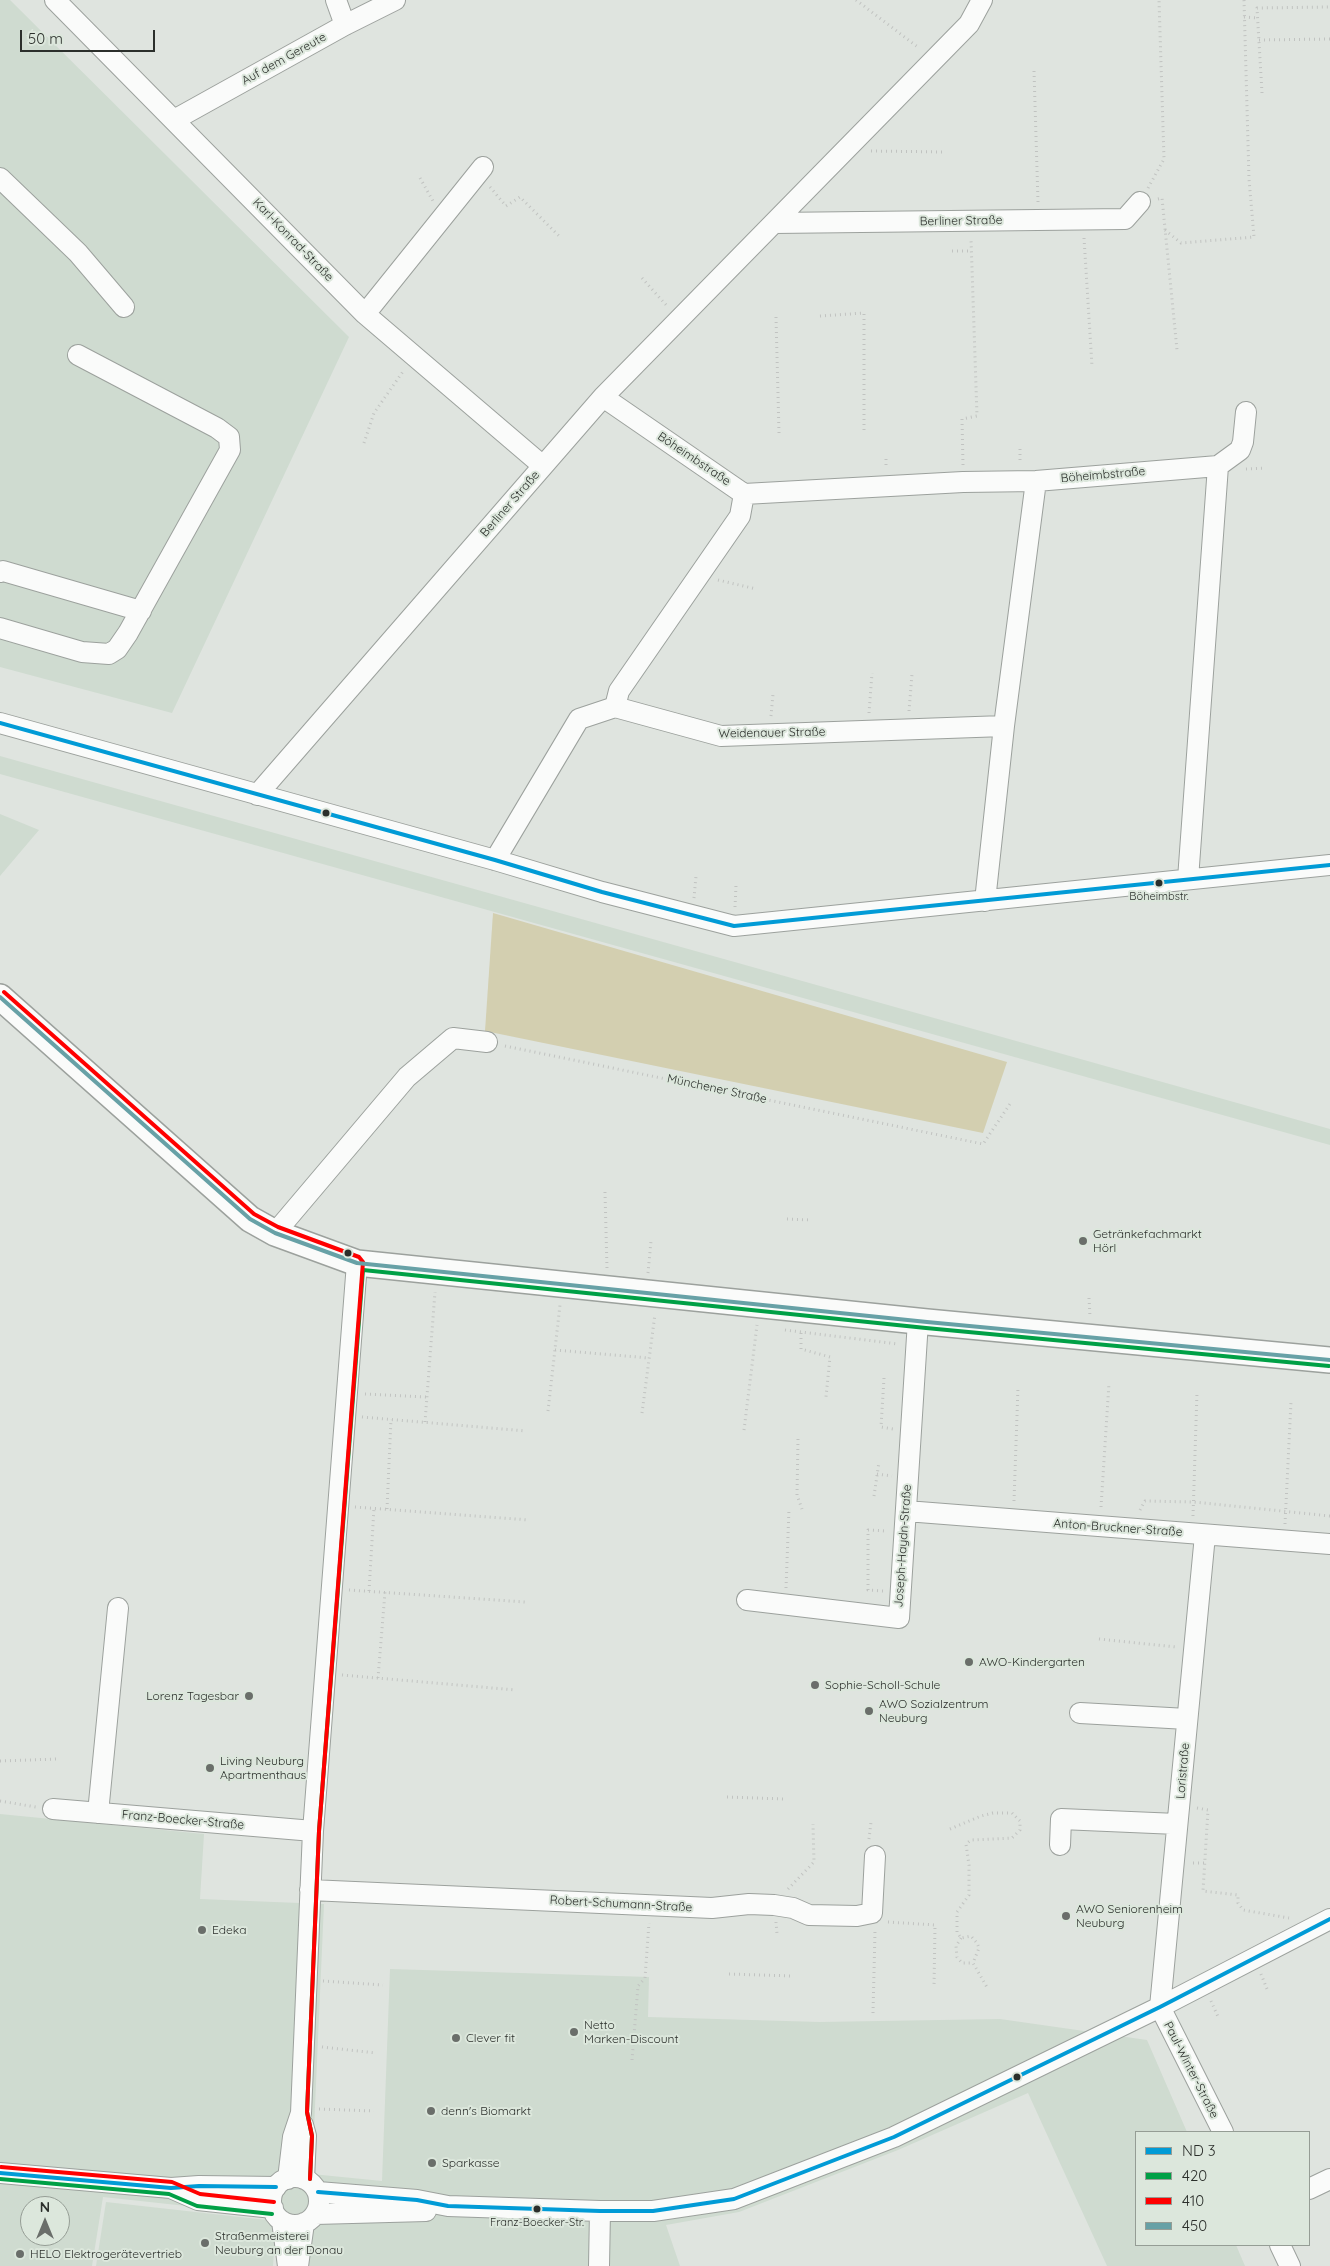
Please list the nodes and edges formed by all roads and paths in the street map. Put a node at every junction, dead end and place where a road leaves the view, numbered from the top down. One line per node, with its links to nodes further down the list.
1 (55, 0): 17 (street, Karl-Konrad-Straße)
2 (336, 0): 11 (street)
3 (395, 0): 11 (street, Auf dem Gereute)
4 (856, 0): 14 (path)
5 (982, 0): 14 (street, Berliner Straße)
6 (1159, 0): 23 (path)
7 (1244, 0): 9 (path)
8 (1330, 7): 10 (path)
9 (1244, 17): 10 (path); 29 (path)
10 (1258, 18): 13 (path)
11 (345, 25): 17 (street, Auf dem Gereute)
12 (1330, 39): 13 (path)
13 (1259, 40): 16 (path)
14 (934, 60): 18 (street, Berliner Straße)
15 (1034, 71): 25 (path)
16 (1262, 93)
17 (174, 120): 35 (street, Karl-Konrad-Straße)
18 (844, 151): 19 (path); 28 (street, Berliner Straße)
19 (945, 152)
20 (480, 170): 24 (street); 30 (path)
21 (0, 178): 34 (street)
22 (420, 178): 24 (path)
23 (1140, 202): 26 (street, Berliner Straße); 29 (path)
24 (442, 218): 35 (street)
25 (1038, 220): 26 (street, Berliner Straße); 27 (street, Berliner Straße)
26 (1083, 220): 42 (path)
27 (970, 221): 28 (street, Berliner Straße); 32 (path)
28 (774, 223): 38 (street, Berliner Straße)
29 (1165, 230): 39 (path)
30 (559, 236)
31 (952, 251): 32 (path)
32 (971, 251): 51 (path)
33 (642, 278): 38 (path)
34 (124, 307)
35 (365, 314): 41 (street, Karl-Konrad-Straße)
36 (820, 316): 45 (path)
37 (776, 318): 46 (path)
38 (680, 320): 43 (street, Berliner Straße)
39 (1177, 350)
40 (78, 355): 56 (street)
41 (414, 355): 47 (path); 48 (street, Karl-Konrad-Straße)
42 (1092, 366)
43 (603, 398): 48 (street, Berliner Straße); 52 (street, Böheimbstraße)
44 (1246, 412): 49 (street)
45 (864, 432)
46 (779, 433)
47 (364, 443)
48 (543, 466): 65 (street, Berliner Straße)
49 (1218, 466): 50 (street, Böheimbstraße); 68 (street)
50 (1036, 481): 51 (street, Böheimbstraße); 62 (street)
51 (963, 482): 52 (street, Böheimbstraße)
52 (744, 494): 54 (street)
53 (0, 572): 56 (street)
54 (699, 576): 55 (path); 60 (street)
55 (756, 589)
56 (141, 611): 57 (street)
57 (0, 628)
58 (872, 673): 64 (path)
59 (912, 674): 63 (path)
60 (615, 707): 64 (street, Weidenauer Straße); 66 (street)
61 (0, 723): 65 (street)
62 (1004, 726): 63 (street, Weidenauer Straße); 69 (street)
63 (907, 729): 64 (street, Weidenauer Straße)
64 (868, 731)
65 (257, 795): 66 (street)
66 (495, 860): 69 (street)
67 (1330, 865): 68 (street)
68 (1188, 879): 69 (street)
69 (985, 900)
70 (0, 997): 76 (main road)
71 (487, 1042): 72 (path, Münchener Straße); 76 (street)
72 (1012, 1101)
73 (606, 1192): 81 (path)
74 (787, 1219): 75 (path)
75 (811, 1220)
76 (275, 1233): 78 (main road)
77 (651, 1242): 82 (path)
78 (357, 1263): 79 (main road); 95 (street)
79 (437, 1272): 80 (main road); 97 (path)
80 (562, 1284): 81 (main road); 89 (path)
81 (608, 1289): 82 (main road)
82 (652, 1294): 83 (main road); 90 (path)
83 (802, 1310): 84 (main road); 87 (path)
84 (918, 1322): 88 (street, Joseph-Haydn-Straße); 91 (main road)
85 (766, 1326): 105 (path)
86 (784, 1330): 87 (path)
87 (801, 1334): 88 (path); 98 (path)
88 (916, 1346): 107 (street, Joseph-Haydn-Straße)
89 (555, 1350): 90 (path); 100 (path)
90 (650, 1358): 101 (path)
91 (1330, 1360)
92 (884, 1378): 107 (path)
93 (1109, 1383): 120 (path)
94 (1018, 1387): 115 (path)
95 (347, 1392): 97 (path); 102 (street)
96 (1197, 1392): 112 (path)
97 (426, 1397): 104 (path)
98 (826, 1397)
99 (1291, 1402): 122 (path)
100 (548, 1412)
101 (642, 1413)
102 (345, 1415): 103 (path); 113 (street)
103 (391, 1419): 104 (path); 116 (path)
104 (424, 1422): 106 (path)
105 (744, 1430)
106 (526, 1431)
107 (911, 1432): 119 (street, Joseph-Haydn-Straße)
108 (798, 1438): 118 (path)
109 (879, 1462): 110 (path)
110 (874, 1496)
111 (1005, 1501): 115 (path)
112 (1194, 1502): 121 (path); 122 (path); 126 (path)
113 (338, 1505): 114 (path); 129 (street)
114 (374, 1508): 116 (path); 130 (path)
115 (1017, 1508): 119 (street, Anton-Bruckner-Straße); 126 (street, Anton-Bruckner-Straße)
116 (387, 1509): 124 (path)
117 (789, 1509): 135 (path)
118 (802, 1509)
119 (906, 1511): 125 (street, Joseph-Haydn-Straße)
120 (1109, 1511)
121 (1132, 1512)
122 (1286, 1512): 123 (path); 127 (path)
123 (1330, 1516)
124 (529, 1520)
125 (904, 1532): 132 (street, Joseph-Haydn-Straße); 132 (path)
126 (1199, 1534): 127 (street, Anton-Bruckner-Straße); 138 (street, Loristraße)
127 (1284, 1541): 128 (street, Anton-Bruckner-Straße)
128 (1330, 1544)
129 (331, 1589): 130 (path); 139 (street)
130 (369, 1591): 131 (path)
131 (386, 1592): 134 (path); 140 (path)
132 (900, 1592): 135 (street, Joseph-Haydn-Straße)
133 (747, 1600): 135 (street, Joseph-Haydn-Straße)
134 (525, 1602)
135 (785, 1605)
136 (118, 1608): 150 (street)
137 (1099, 1639): 138 (path)
138 (1194, 1649): 143 (street, Loristraße)
139 (325, 1673): 140 (path); 154 (street)
140 (378, 1678): 141 (path)
141 (516, 1690)
142 (1080, 1713): 143 (street)
143 (1188, 1719): 151 (street, Loristraße)
144 (58, 1759): 145 (path)
145 (0, 1761)
146 (727, 1797): 147 (path)
147 (785, 1799)
148 (0, 1801): 149 (path)
149 (53, 1809): 150 (street, Franz-Boecker-Straße)
150 (98, 1813): 154 (street, Franz-Boecker-Straße)
151 (1178, 1815): 155 (street); 161 (path); 170 (street, Loristraße)
152 (813, 1824): 159 (path)
153 (950, 1829): 162 (path)
154 (313, 1831): 157 (street)
155 (1060, 1845)
156 (875, 1856): 160 (street)
157 (310, 1890): 158 (street, Robert-Schumann-Straße); 166 (street)
158 (650, 1905): 159 (street, Robert-Schumann-Straße); 174 (path)
159 (774, 1905): 160 (street, Robert-Schumann-Straße)
160 (866, 1919): 168 (path); 171 (path)
161 (1325, 1922): 170 (street)
162 (961, 1938): 163 (path); 163 (path)
163 (972, 1963): 169 (path)
164 (730, 1974): 165 (path)
165 (792, 1976)
166 (306, 1980): 167 (path); 172 (street)
167 (383, 1985)
168 (934, 1987)
169 (988, 1988)
170 (1160, 2007): 177 (street, Paul-Winter-Straße); 184 (street)
171 (873, 2013)
172 (304, 2046): 173 (path); 175 (street)
173 (376, 2053)
174 (632, 2060)
175 (301, 2111): 176 (path); 180 (street)
176 (374, 2111)
177 (1222, 2131)
178 (0, 2173): 181 (street)
179 (1330, 2179): 182 (street)
180 (296, 2184): 181 (street); 183 (street); 185 (street); 186 (street)
181 (171, 2188): 185 (street)
182 (1310, 2189)
183 (448, 2206): 184 (street); 186 (street)
184 (600, 2211): 190 (street)
185 (277, 2214): 186 (street); 188 (street)
186 (310, 2219): 189 (street)
187 (1280, 2246): 191 (street)
188 (288, 2266)
189 (298, 2266)
190 (599, 2266)
191 (1290, 2266)

